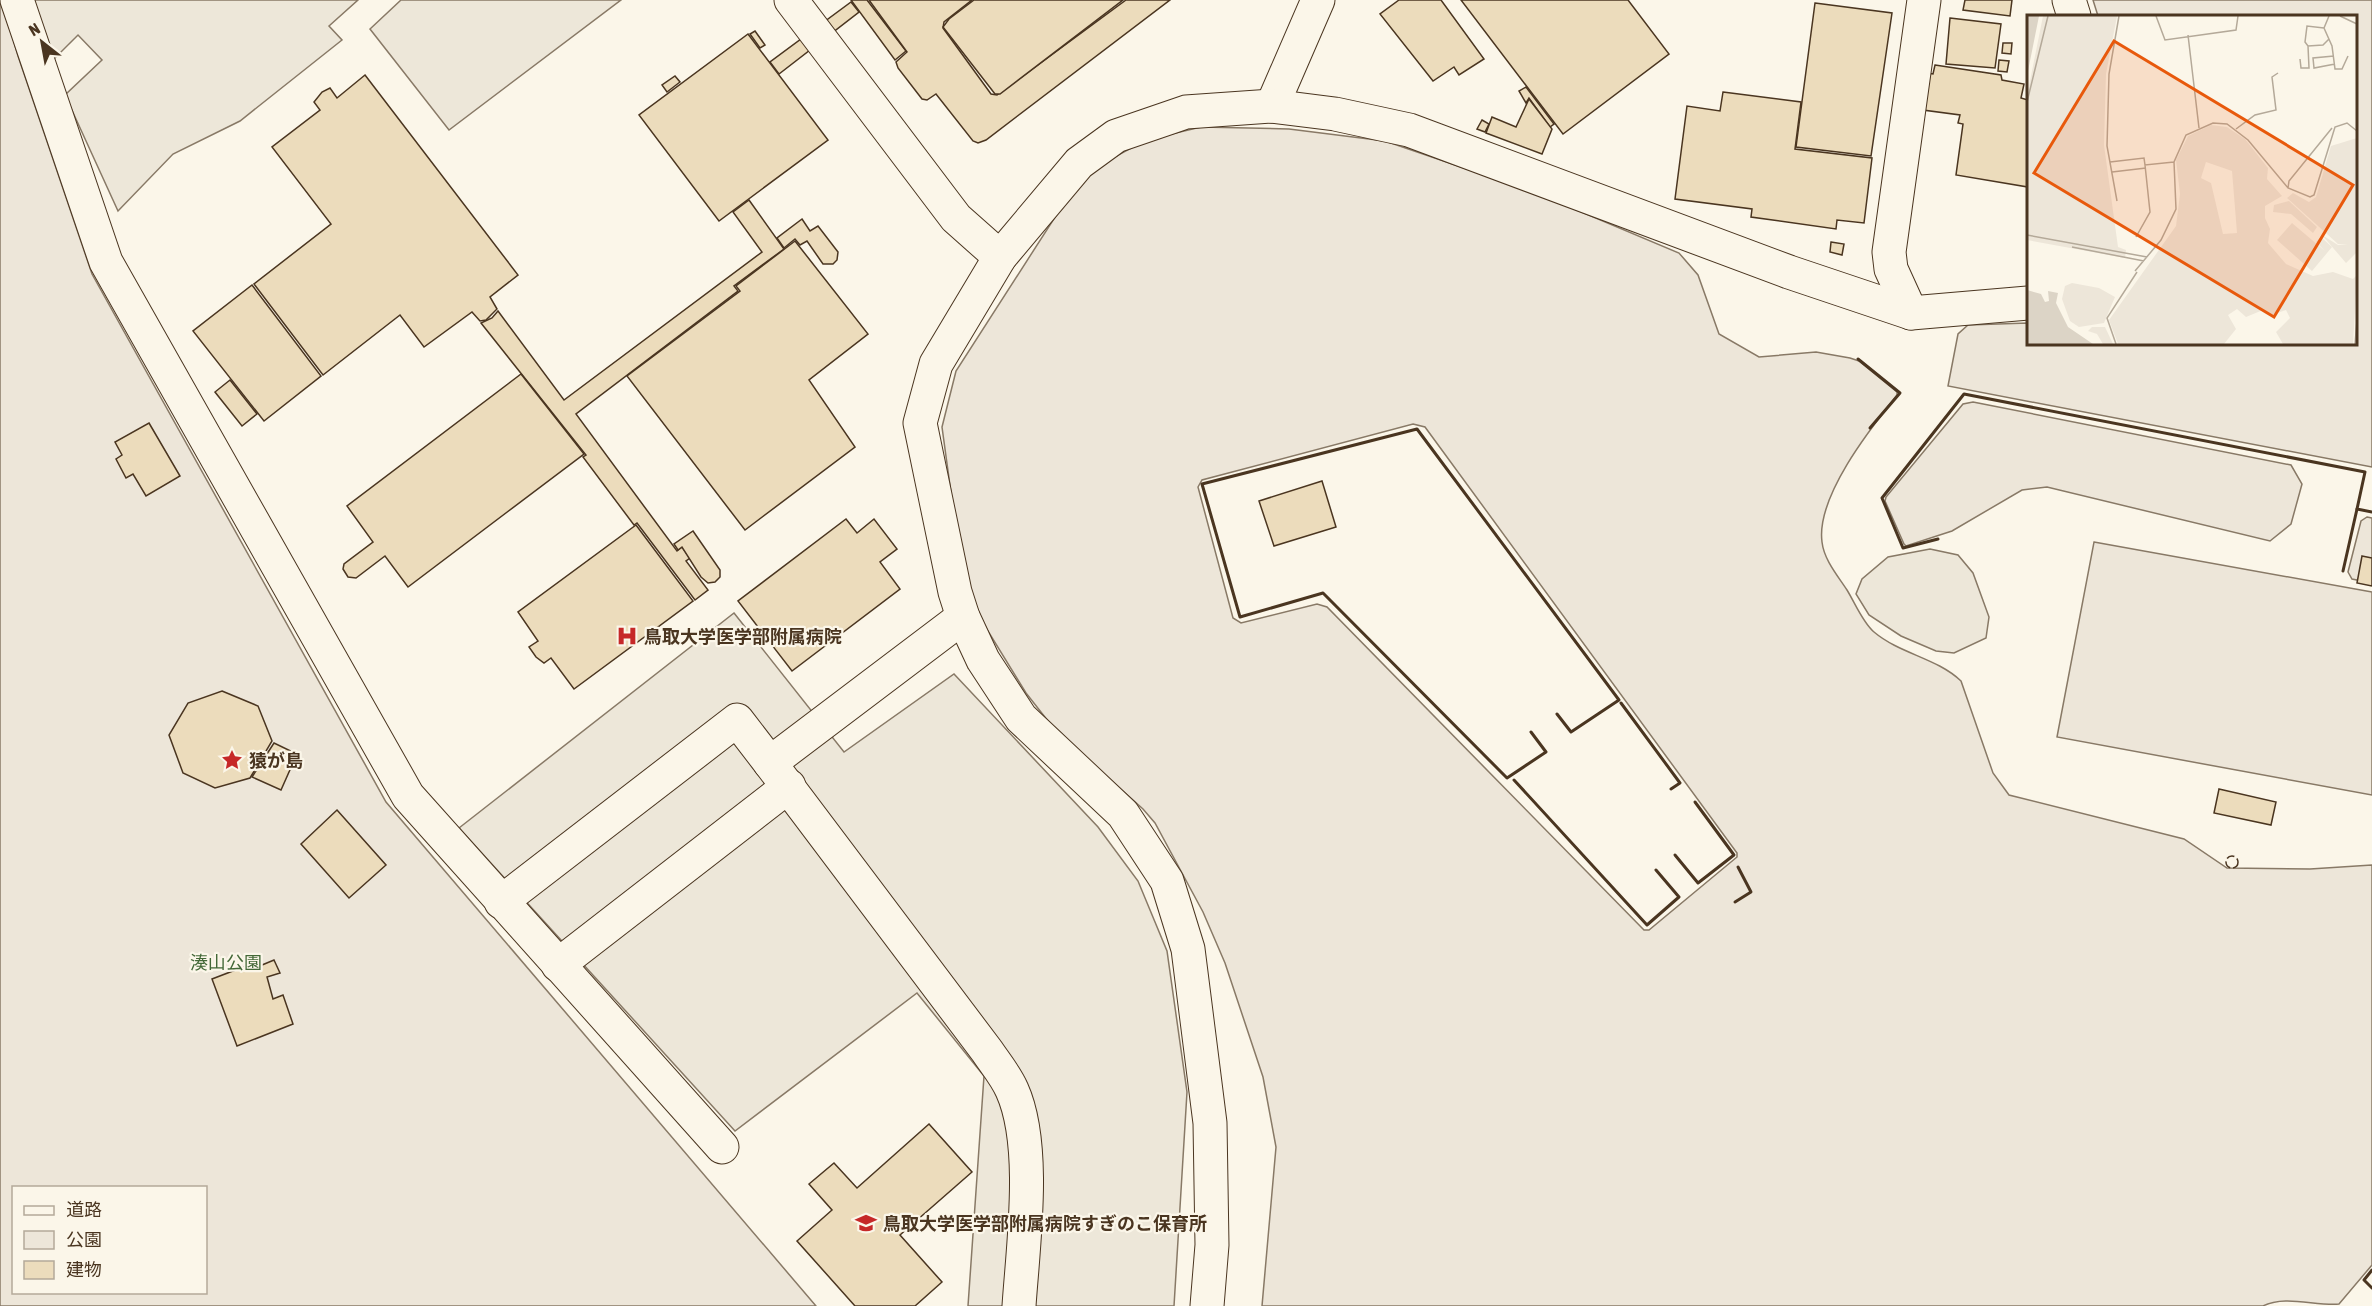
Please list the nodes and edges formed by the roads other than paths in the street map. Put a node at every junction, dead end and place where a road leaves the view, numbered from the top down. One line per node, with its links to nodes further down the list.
1 (17, 0): 13 (street)
2 (791, 0): 8 (street)
3 (1318, 0): 7 (street)
4 (1924, 0): 10 (street)
5 (2069, 0): 6 (street)
6 (2074, 15)
7 (1272, 106): 8 (street); 10 (street)
8 (1000, 257): 11 (street)
9 (2027, 303): 10 (street)
10 (1911, 314)
11 (963, 617): 12 (street); 17 (street)
12 (779, 775): 13 (street); 14 (street); 16 (street)
13 (501, 902): 14 (street)
14 (558, 964): 15 (street)
15 (722, 1147)
16 (1019, 1306)
17 (1207, 1306)

